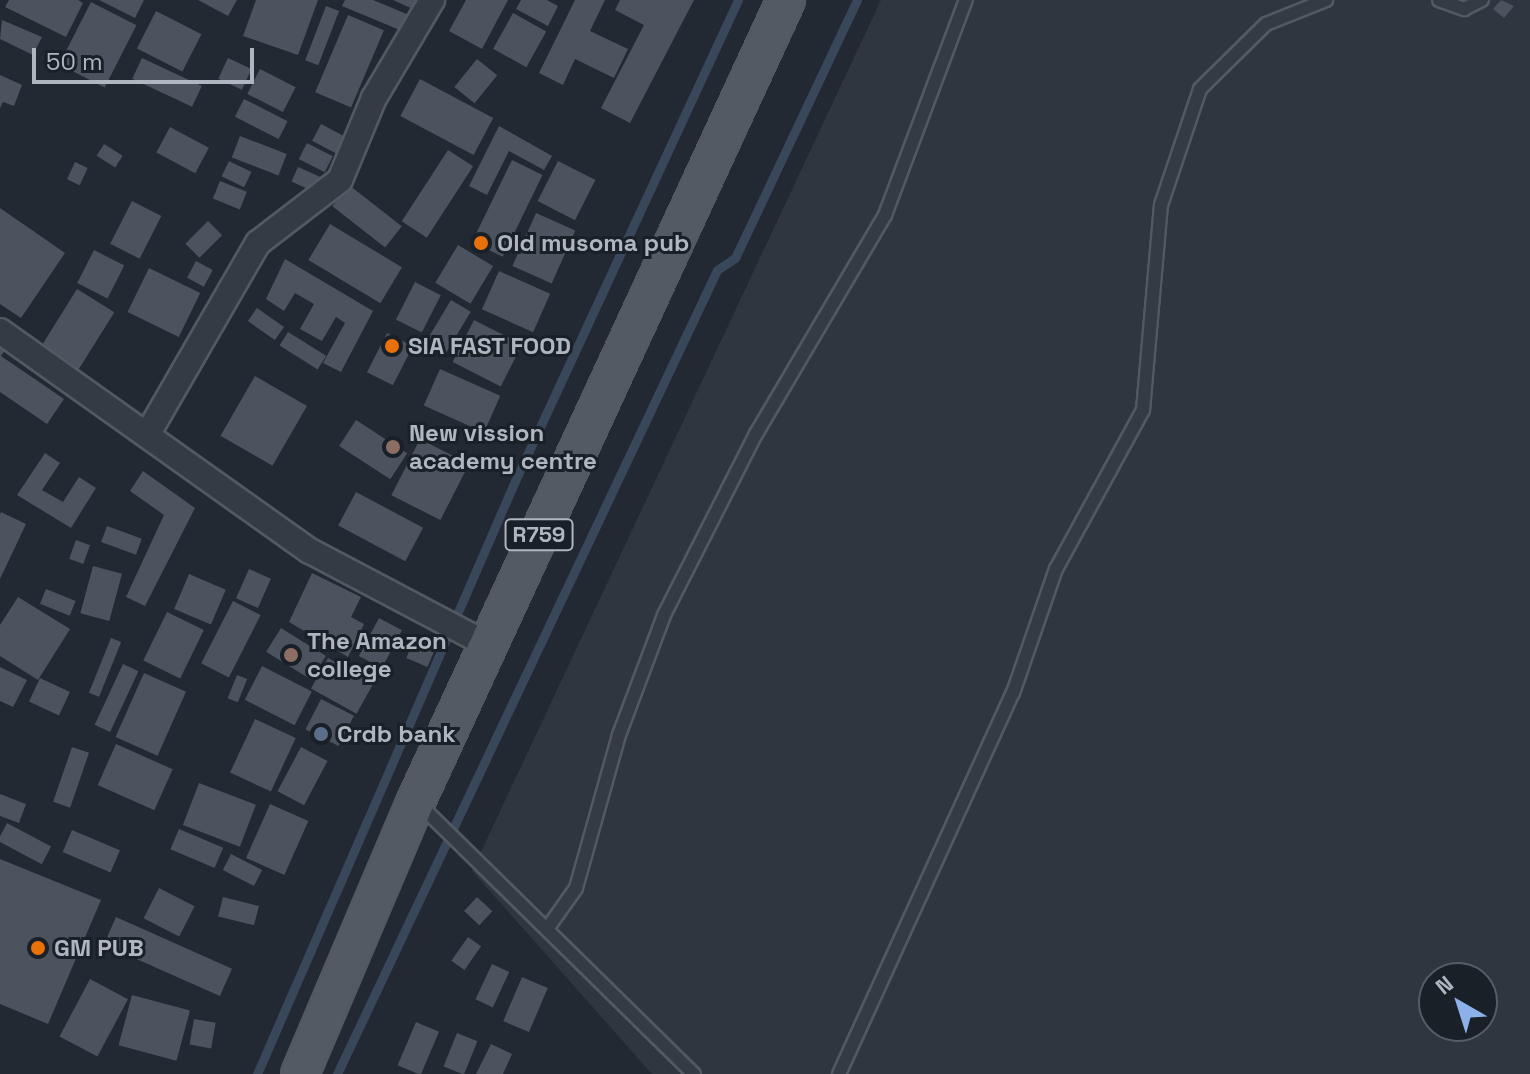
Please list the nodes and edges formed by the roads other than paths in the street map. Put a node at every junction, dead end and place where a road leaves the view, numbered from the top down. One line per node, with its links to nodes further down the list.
1 (432, 0): 8 (street)
2 (786, 0): 9 (main road, R759)
3 (966, 0): 11 (lane)
4 (1326, 0): 14 (lane)
5 (1439, 0): 6 (lane)
6 (1482, 0)
7 (0, 331): 8 (street)
8 (147, 435): 9 (street)
9 (488, 645): 10 (main road, R759)
10 (416, 801): 11 (lane); 12 (main road, R759)
11 (547, 929): 13 (lane)
12 (300, 1074)
13 (694, 1074)
14 (839, 1074)

